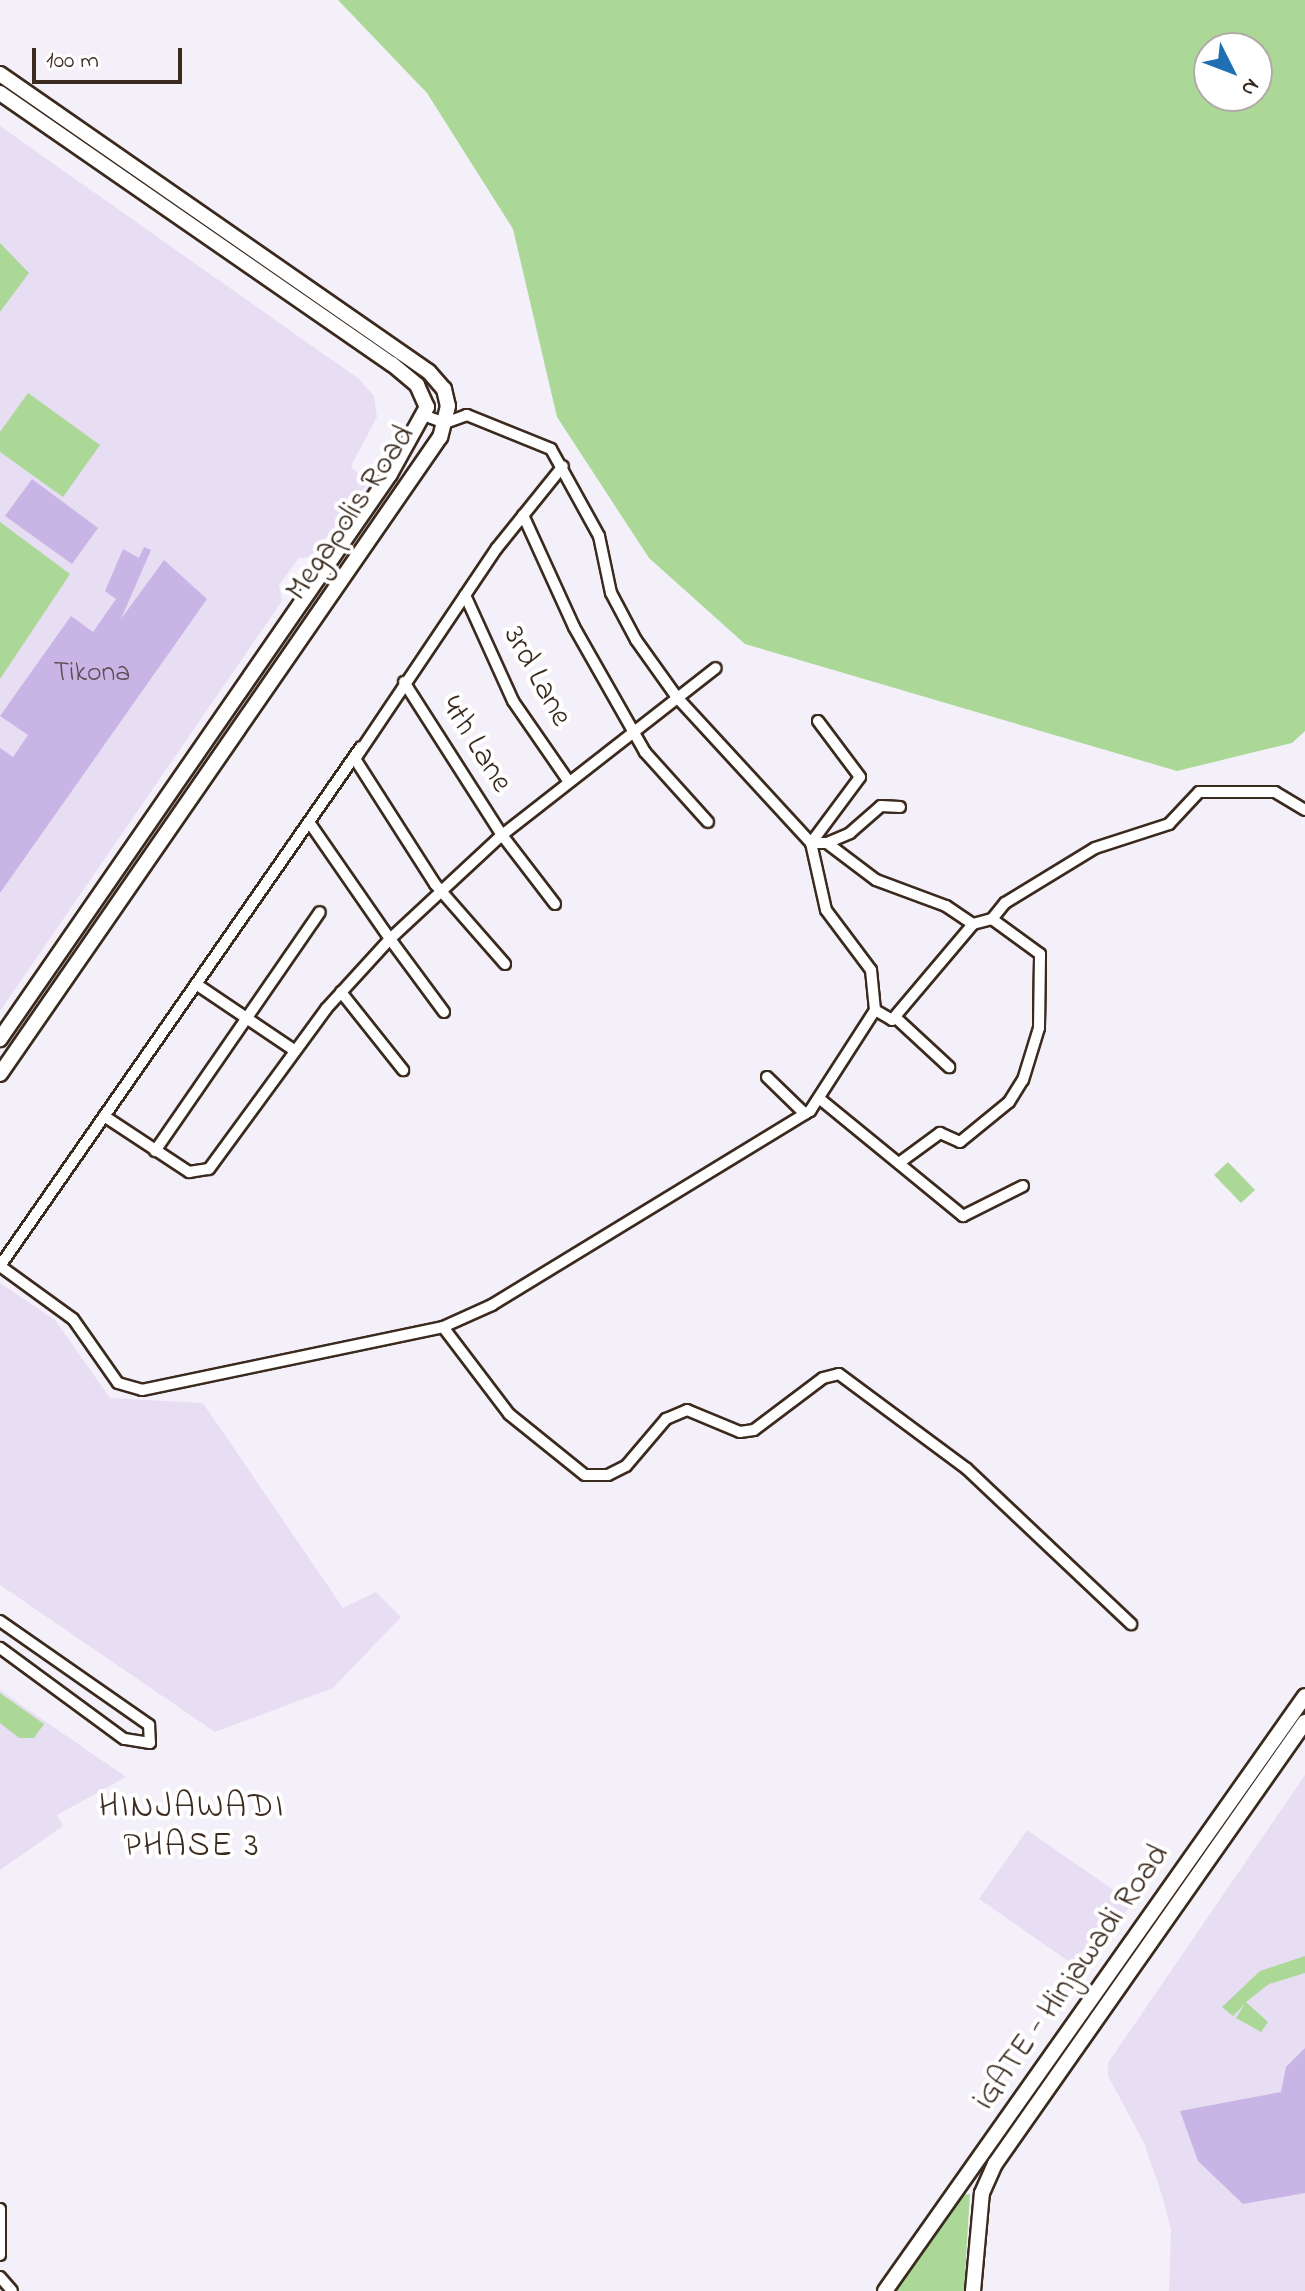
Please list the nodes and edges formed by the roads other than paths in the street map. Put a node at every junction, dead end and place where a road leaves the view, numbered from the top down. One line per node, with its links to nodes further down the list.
1 (0, 74): 4 (street, Megapolis Road)
2 (0, 93): 3 (street, Megapolis Road)
3 (426, 416): 4 (street); 35 (street, Megapolis Road)
4 (445, 423): 5 (street); 39 (street, Megapolis Road)
5 (563, 466): 6 (street); 10 (street)
6 (523, 515): 7 (street); 12 (street)
7 (465, 595): 9 (street); 14 (street, 3rd Lane)
8 (716, 668): 10 (street)
9 (404, 682): 13 (street); 19 (street, 4th Lane)
10 (676, 696): 12 (street); 20 (street)
11 (818, 721): 20 (street)
12 (633, 730): 14 (street); 18 (street)
13 (361, 747): 17 (street); 22 (street)
14 (569, 782): 19 (street)
15 (900, 807): 21 (street)
16 (1305, 810): 25 (street)
17 (309, 822): 27 (street); 29 (street)
18 (708, 822)
19 (502, 835): 22 (street); 23 (street, 4th Lane)
20 (811, 843): 21 (street); 31 (street)
21 (827, 843): 26 (street)
22 (442, 889): 27 (street); 28 (street)
23 (555, 904)
24 (320, 912): 34 (street)
25 (992, 919): 26 (street); 45 (street)
26 (973, 924): 33 (street)
27 (390, 939): 30 (street); 32 (street)
28 (505, 964)
29 (196, 984): 34 (street); 43 (street)
30 (341, 992): 36 (street); 38 (street)
31 (875, 1010): 33 (street); 41 (street)
32 (444, 1012)
33 (895, 1017): 37 (street)
34 (247, 1020): 36 (street); 44 (street)
35 (0, 1039)
36 (294, 1050): 44 (street)
37 (949, 1067)
38 (403, 1070)
39 (0, 1074)
40 (767, 1077): 42 (street)
41 (820, 1099): 42 (street); 45 (street)
42 (805, 1114): 48 (street)
43 (104, 1116): 44 (street); 47 (street)
44 (155, 1151)
45 (899, 1163): 46 (street)
46 (1023, 1186)
47 (0, 1266): 48 (street)
48 (443, 1327): 50 (street)
49 (0, 1621): 51 (street)
50 (1131, 1624)
51 (0, 1648)
52 (1305, 1696): 54 (street, iGATE - Hinjawadi Road)
53 (1305, 1722): 55 (street, iGATE - Hinjawadi Road)
54 (965, 2180): 55 (street); 61 (street, iGATE - Hinjawadi Road)
55 (982, 2193): 62 (street, iGATE - Hinjawadi Road)
56 (0, 2209): 57 (street)
57 (1, 2225): 58 (street)
58 (0, 2255)
59 (0, 2277): 60 (street)
60 (12, 2291)
61 (885, 2291)
62 (973, 2291)

